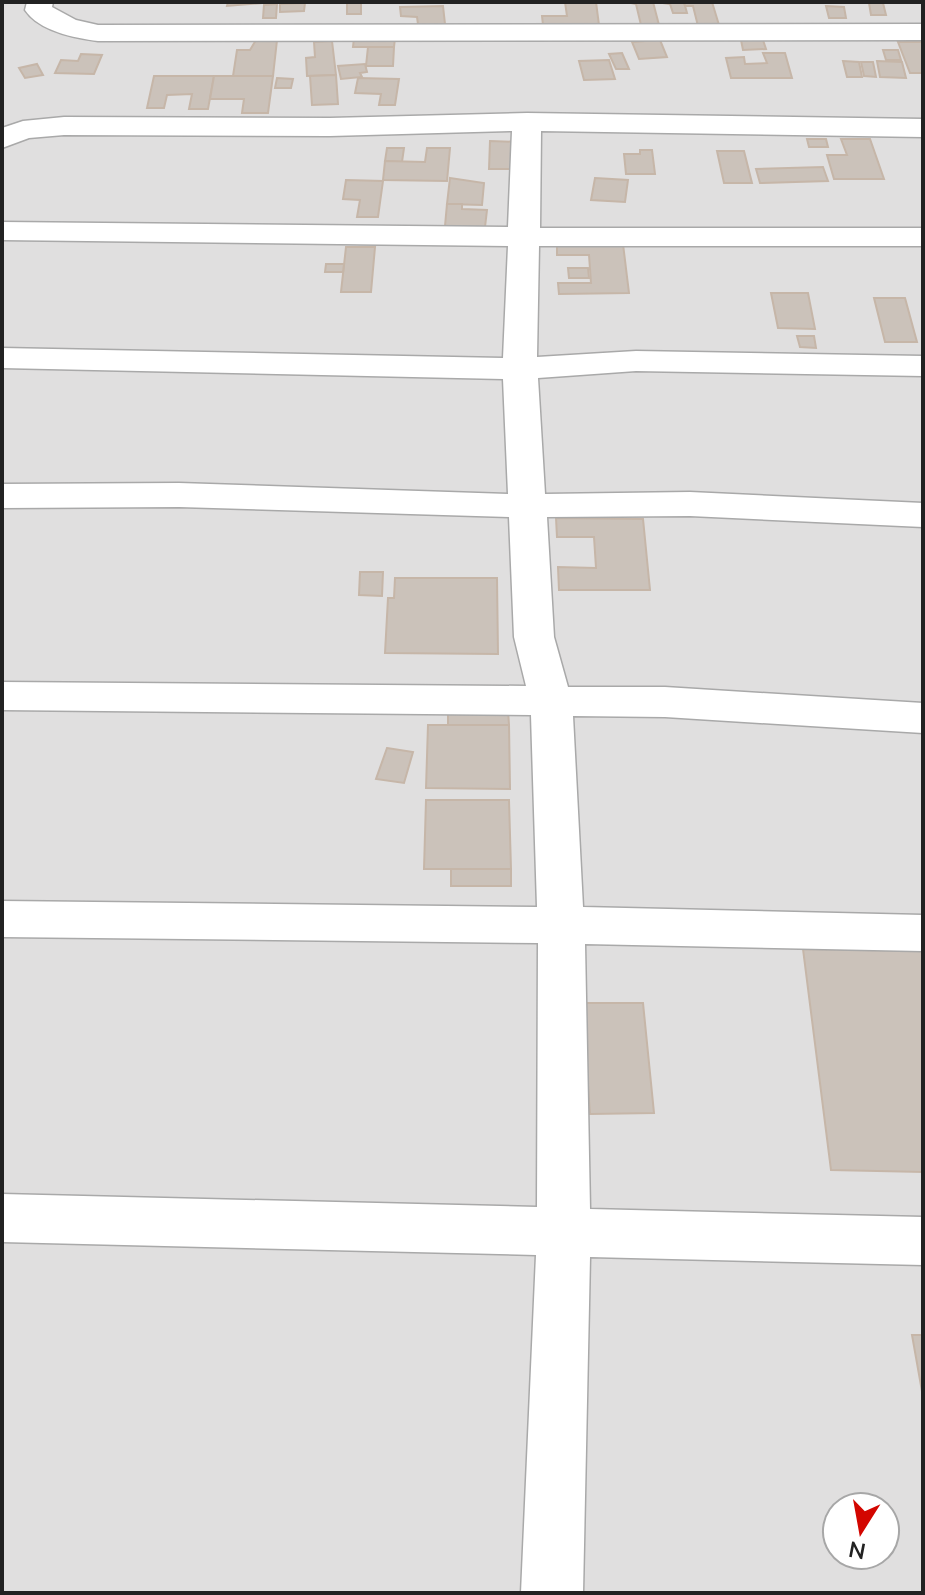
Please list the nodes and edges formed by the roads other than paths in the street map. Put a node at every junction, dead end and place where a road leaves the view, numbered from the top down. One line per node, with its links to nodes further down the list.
1 (40, 2): 4 (street)
2 (516, 2): 4 (street)
3 (923, 32): 4 (street)
4 (520, 35)
5 (527, 122): 6 (street); 7 (street); 9 (street)
6 (923, 128)
7 (2, 139)
8 (2, 231): 9 (street)
9 (522, 237): 10 (street); 13 (street)
10 (923, 237)
11 (2, 358): 13 (street)
12 (923, 366): 13 (street)
13 (520, 369): 15 (street)
14 (2, 496): 15 (street)
15 (527, 506): 16 (street); 18 (street)
16 (923, 515)
17 (2, 696): 18 (street)
18 (551, 701): 19 (street); 21 (street)
19 (923, 718)
20 (2, 919): 21 (street)
21 (561, 925): 22 (street); 24 (street)
22 (923, 933)
23 (2, 1218): 24 (street)
24 (564, 1230): 25 (street); 26 (street)
25 (923, 1241)
26 (552, 1593)

